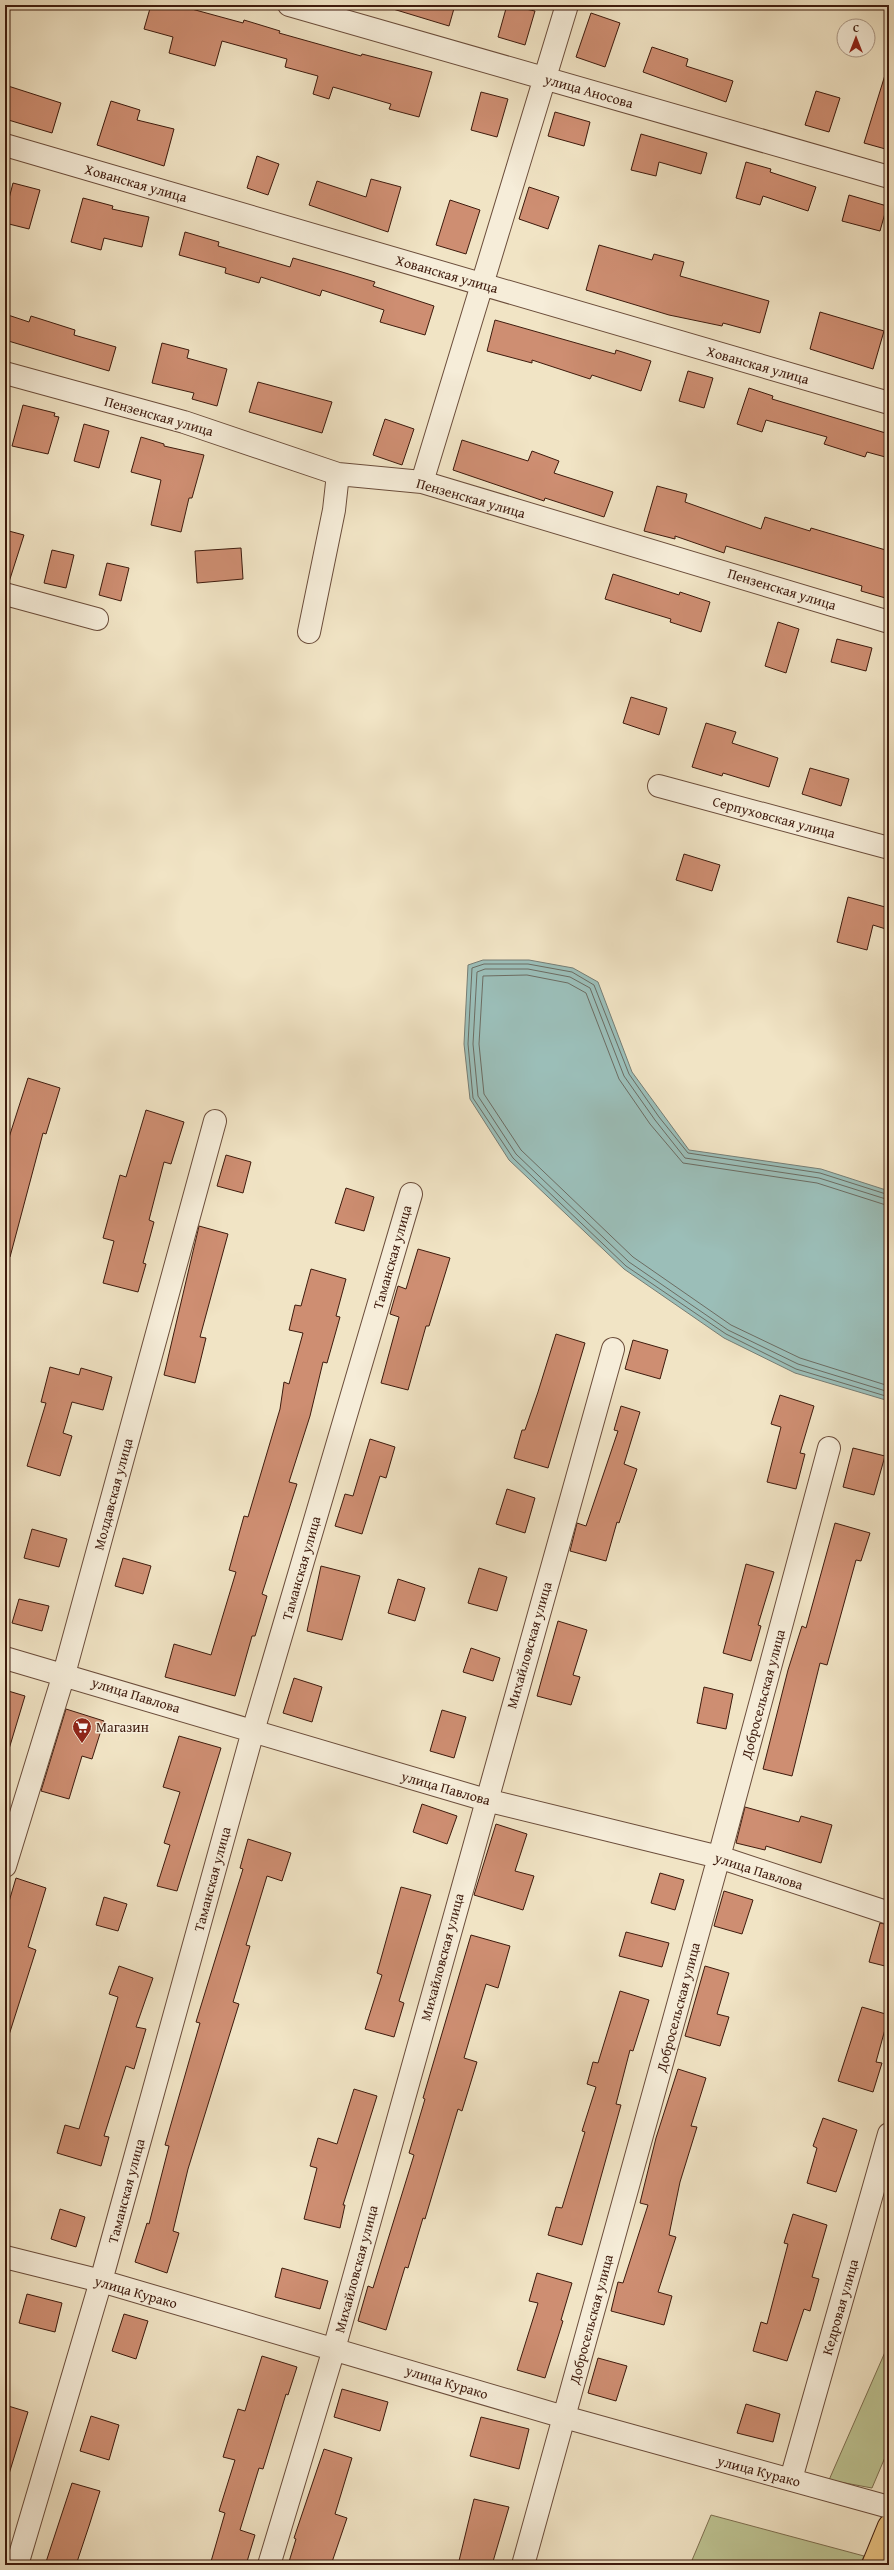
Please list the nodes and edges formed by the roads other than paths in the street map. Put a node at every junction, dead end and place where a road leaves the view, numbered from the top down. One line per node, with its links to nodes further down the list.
1 (289, 5): 3 (street, улица Аносова)
2 (567, 5): 3 (street)
3 (545, 78): 5 (street, улица Аносова); 6 (street)
4 (5, 145): 6 (street, Хованская улица)
5 (889, 177)
6 (482, 285): 8 (street, Хованская улица); 10 (street)
7 (5, 373): 9 (street, Пензенская улица)
8 (889, 403)
9 (338, 474): 10 (street, Пензенская улица); 14 (street)
10 (422, 482): 13 (street, Пензенская улица)
11 (5, 594): 12 (street)
12 (97, 619)
13 (889, 622)
14 (309, 632)
15 (659, 786): 16 (street, Серпуховская улица)
16 (889, 848)
17 (215, 1121): 22 (street, Молдавская улица)
18 (410, 1194): 23 (street, Таманская улица)
19 (613, 1349): 24 (street, Михайловская улица)
20 (829, 1448): 25 (street, Добросельская улица)
21 (5, 1658): 22 (street, улица Павлова)
22 (64, 1674): 23 (street, улица Павлова); 26 (street, Молдавская улица)
23 (253, 1731): 24 (street, улица Павлова); 30 (street, Таманская улица)
24 (486, 1800): 25 (street, улица Павлова); 31 (street, Михайловская улица)
25 (719, 1857): 27 (street, улица Павлова); 32 (street, Добросельская улица)
26 (5, 1866)
27 (889, 1913)
28 (889, 2134): 33 (street, Кедровая улица)
29 (5, 2257): 30 (street, улица Курако)
30 (101, 2281): 31 (street, улица Курако); 36 (street, Таманская улица)
31 (334, 2349): 32 (street, улица Курако); 37 (street, Михайловская улица)
32 (564, 2417): 33 (street, улица Курако); 38 (street, Добросельская улица)
33 (791, 2479): 34 (street, улица Курако)
34 (889, 2507)
35 (889, 2526): 39 (main road)
36 (17, 2565)
37 (269, 2565)
38 (523, 2565)
39 (873, 2565)

